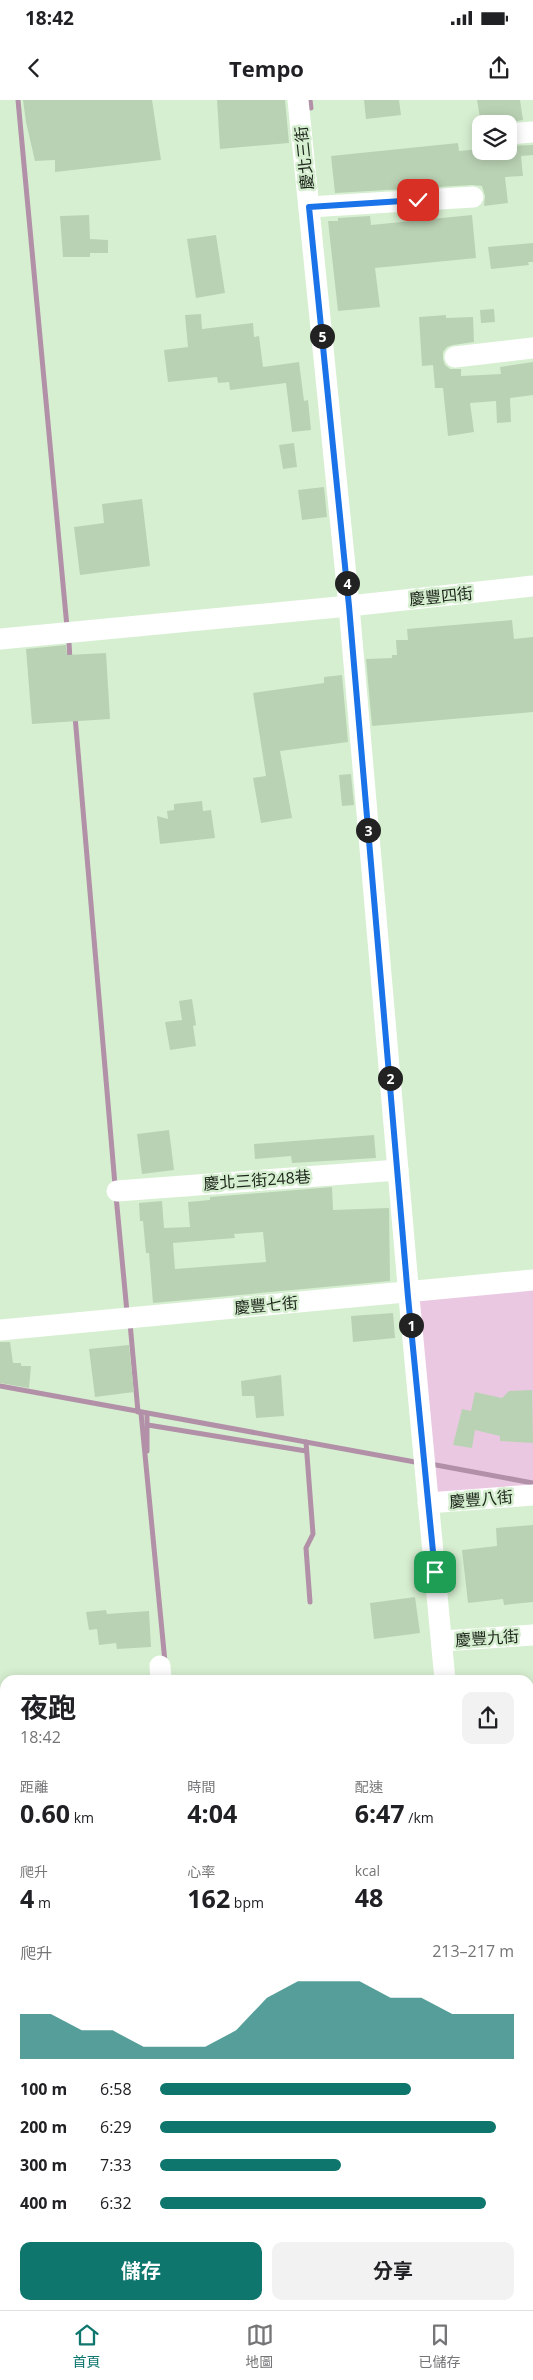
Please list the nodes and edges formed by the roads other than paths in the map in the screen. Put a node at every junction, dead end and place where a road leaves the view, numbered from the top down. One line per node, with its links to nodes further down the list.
1 (298, 100): 5 (street, 慶北三街)
2 (533, 132): 3 (street)
3 (517, 133)
4 (473, 197): 5 (street)
5 (309, 207): 9 (street, 慶北三街)
6 (533, 348): 7 (street)
7 (455, 357)
8 (533, 586): 9 (street, 慶豐四街)
9 (349, 606): 10 (street, 慶豐四街); 11 (street, 慶北三街)
10 (0, 639)
11 (398, 1170): 12 (street, 慶北三街248巷); 14 (street, 慶北三街)
12 (117, 1191)
13 (533, 1280): 14 (street, 慶豐七街)
14 (408, 1292): 15 (street, 慶豐七街); 17 (street, 慶北三街)
15 (0, 1330)
16 (533, 1495): 17 (street, 慶豐八街)
17 (428, 1503): 19 (street, 慶北三街)
18 (533, 1635): 19 (street, 慶豐九街)
19 (442, 1641): 20 (street, 慶北三街)
20 (445, 1675)

